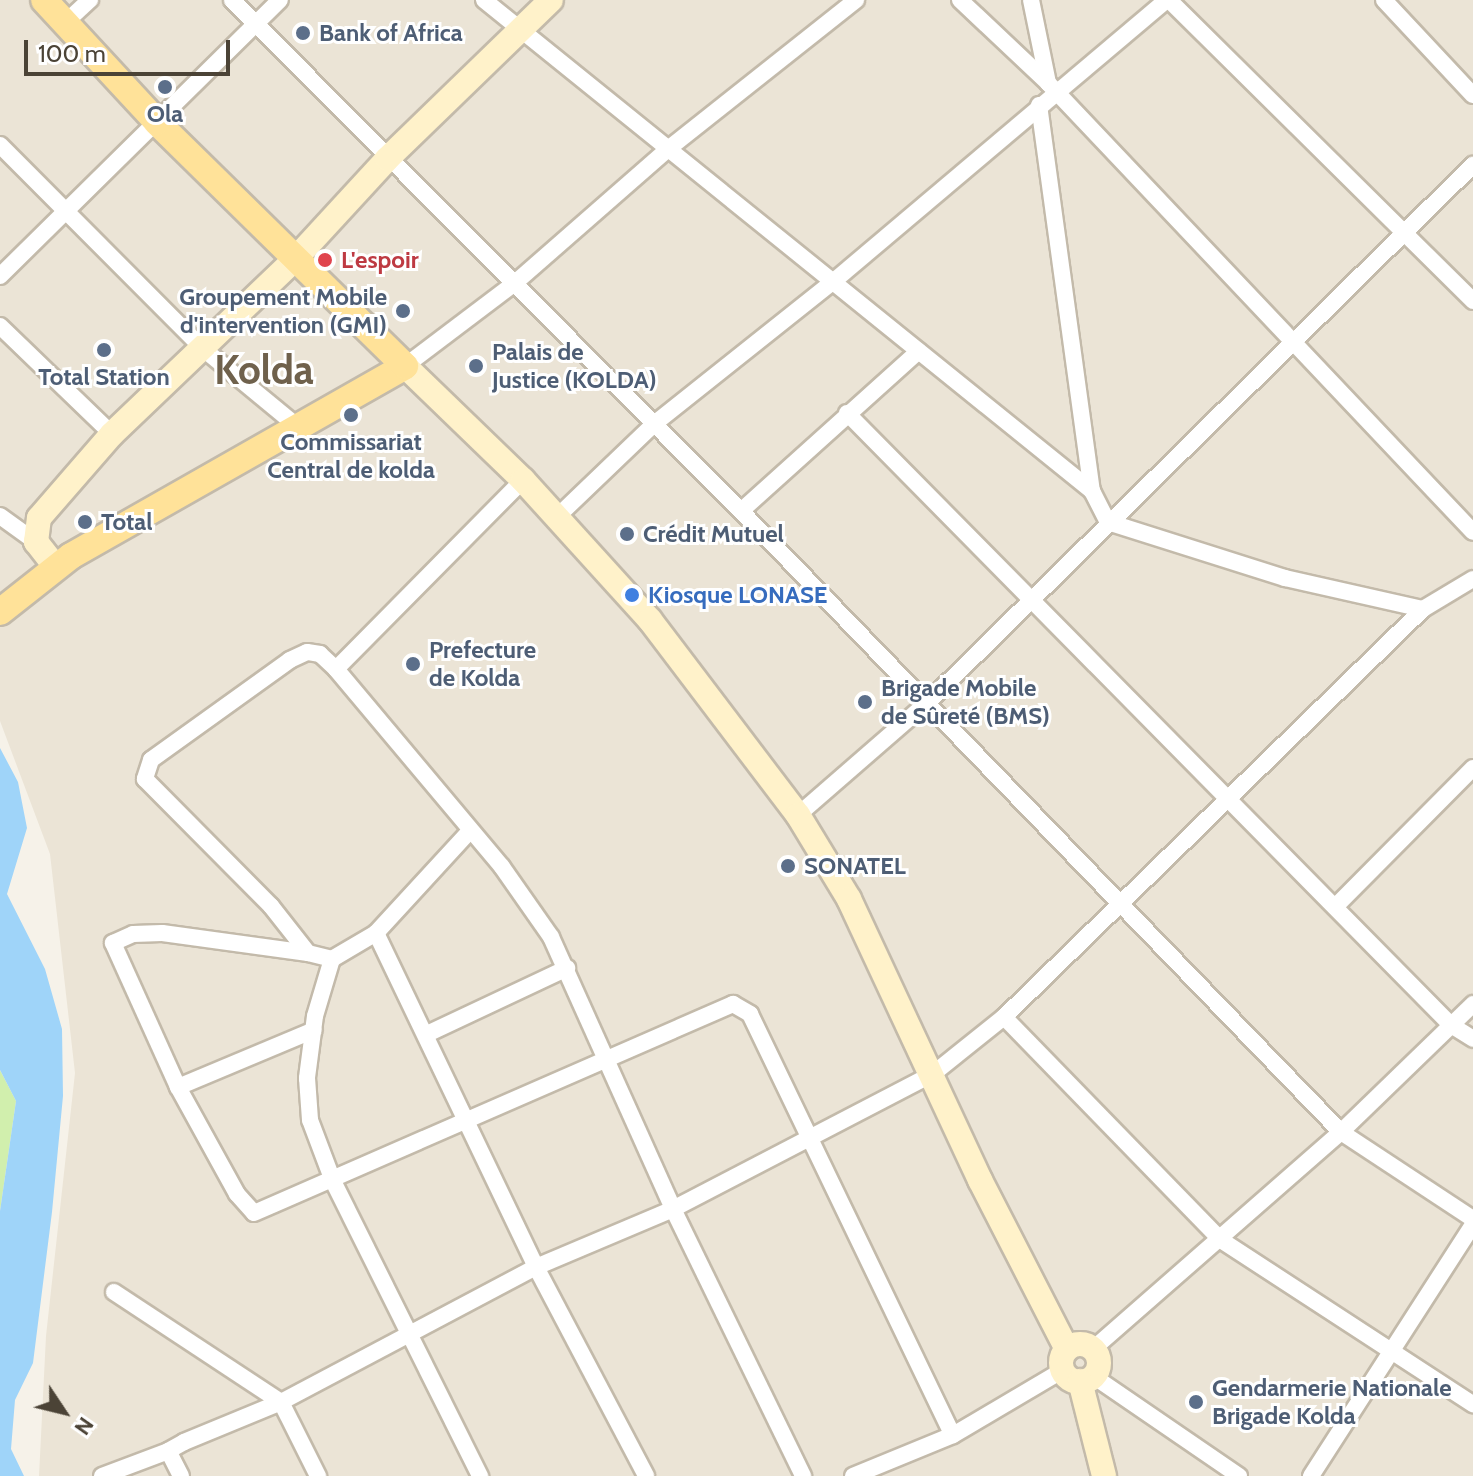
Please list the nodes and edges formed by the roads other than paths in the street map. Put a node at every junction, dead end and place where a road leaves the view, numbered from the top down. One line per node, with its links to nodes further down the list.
1 (44, 0): 12 (main road)
2 (90, 0): 12 (street)
3 (232, 0): 13 (street)
4 (280, 0): 13 (street)
5 (484, 0): 14 (street)
6 (551, 0): 14 (main road)
7 (856, 0): 20 (street)
8 (960, 0): 15 (street)
9 (1031, 0): 15 (street)
10 (1167, 0): 15 (street); 24 (street)
11 (1384, 0): 16 (street)
12 (66, 22): 18 (main road)
13 (255, 25): 18 (street); 21 (street)
14 (517, 29): 20 (street); 21 (main road)
15 (1052, 88): 17 (street); 31 (street)
16 (1473, 95)
17 (1039, 105): 27 (street); 40 (street)
18 (157, 122): 23 (street); 25 (main road)
19 (0, 145): 23 (street)
20 (668, 149): 27 (street); 28 (street)
21 (387, 159): 25 (main road); 28 (street)
22 (1473, 165): 24 (street)
23 (65, 211): 26 (street); 32 (street)
24 (1407, 234): 29 (street); 31 (street)
25 (297, 257): 32 (main road); 34 (main road)
26 (0, 276)
27 (834, 281): 33 (street); 36 (street)
28 (516, 282): 34 (street); 36 (street)
29 (1473, 301)
30 (0, 326): 38 (street)
31 (1293, 343): 44 (street); 45 (street)
32 (201, 347): 37 (street); 38 (main road)
33 (919, 351): 35 (street); 40 (street)
34 (405, 366): 37 (main road); 39 (main road)
35 (847, 413): 41 (street); 49 (street)
36 (654, 424): 41 (street); 43 (street)
37 (297, 426): 47 (main road)
38 (112, 434): 46 (main road)
39 (523, 480): 43 (main road); 52 (street)
40 (1092, 491): 44 (street)
41 (741, 511): 53 (street)
42 (0, 516): 46 (street)
43 (558, 516): 56 (main road)
44 (1108, 522): 49 (street); 51 (street)
45 (1473, 532)
46 (36, 542): 47 (main road)
47 (55, 566): 50 (main road)
48 (1473, 579): 51 (street)
49 (1031, 598): 53 (street); 55 (street)
50 (8, 606)
51 (1423, 609): 55 (street)
52 (336, 669): 57 (street); 61 (street)
53 (927, 703): 56 (street); 58 (street)
54 (1473, 768): 59 (street)
55 (1227, 797): 58 (street); 59 (street)
56 (798, 815): 71 (main road)
57 (469, 832): 60 (street); 63 (street)
58 (1120, 902): 65 (street); 74 (street)
59 (1335, 907): 66 (street)
60 (376, 933): 62 (street); 68 (street)
61 (308, 953): 62 (street); 72 (street)
62 (332, 959): 67 (street)
63 (567, 968): 68 (street); 70 (street)
64 (1473, 1004): 66 (street)
65 (1004, 1017): 71 (street); 80 (street)
66 (1451, 1025): 69 (street); 74 (street)
67 (314, 1030): 72 (street); 76 (street)
68 (427, 1034): 73 (street)
69 (1473, 1039)
70 (605, 1059): 73 (street); 75 (street); 77 (street)
71 (934, 1073): 75 (street); 86 (main road)
72 (178, 1087): 76 (street)
73 (465, 1117): 76 (street); 81 (street)
74 (1341, 1132): 78 (street); 80 (street)
75 (807, 1142): 77 (street); 89 (street)
76 (333, 1181): 83 (street)
77 (673, 1209): 81 (street); 96 (street)
78 (1473, 1219)
79 (1473, 1225): 85 (street)
80 (1221, 1240): 84 (street); 85 (street)
81 (536, 1267): 83 (street); 95 (street)
82 (114, 1292): 87 (street)
83 (412, 1332): 87 (street); 94 (street)
84 (1093, 1349): 86 (main road)
85 (1392, 1351): 88 (street); 100 (street)
86 (1076, 1369): 89 (street); 98 (main road); 99 (street)
87 (281, 1402): 90 (street); 93 (street)
88 (1473, 1404)
89 (953, 1435): 97 (street)
90 (168, 1451): 91 (street); 92 (street)
91 (102, 1476)
92 (181, 1476)
93 (318, 1476)
94 (480, 1476)
95 (646, 1476)
96 (803, 1476)
97 (853, 1476)
98 (1104, 1476)
99 (1239, 1476)
100 (1311, 1476)

